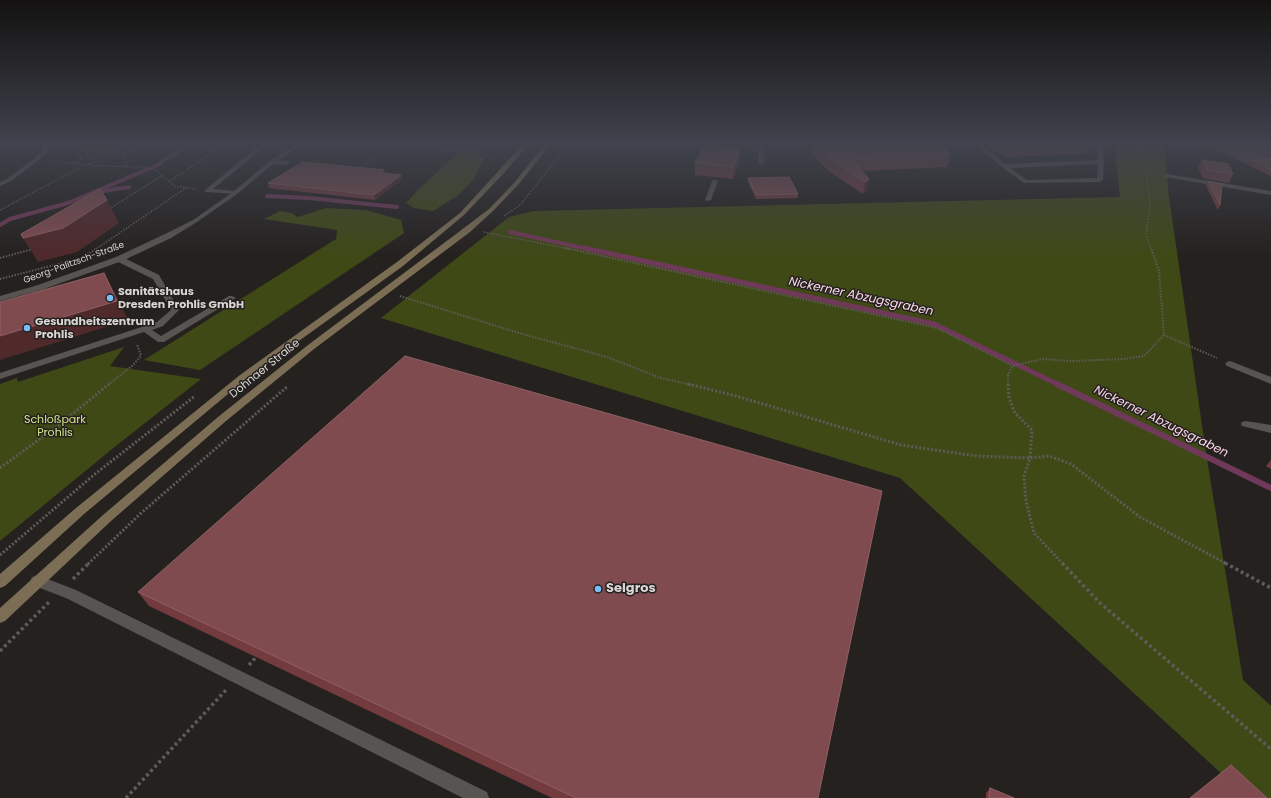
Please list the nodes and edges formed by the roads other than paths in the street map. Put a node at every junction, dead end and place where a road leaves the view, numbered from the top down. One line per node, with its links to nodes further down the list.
1 (219, 181): 9 (street)
2 (249, 181): 9 (street, Georg-Palitzsch-Straße)
3 (493, 181): 22 (main road, Dohnaer Straße)
4 (518, 181): 21 (main road, Dohnaer Straße)
5 (715, 181): 11 (street)
6 (1025, 181): 7 (street)
7 (1058, 181)
8 (1199, 181): 10 (street)
9 (235, 193): 12 (street, Georg-Palitzsch-Straße)
10 (1271, 193)
11 (708, 200)
12 (119, 259): 14 (street, Georg-Palitzsch-Straße); 15 (street)
13 (232, 298): 15 (street)
14 (0, 299)
15 (145, 329): 17 (street)
16 (1230, 364): 18 (street)
17 (0, 376)
18 (1271, 381)
19 (1246, 424): 20 (street)
20 (1271, 429)
21 (37, 581): 23 (main road, Dohnaer Straße); 24 (street)
22 (0, 582)
23 (0, 617)
24 (481, 798)

